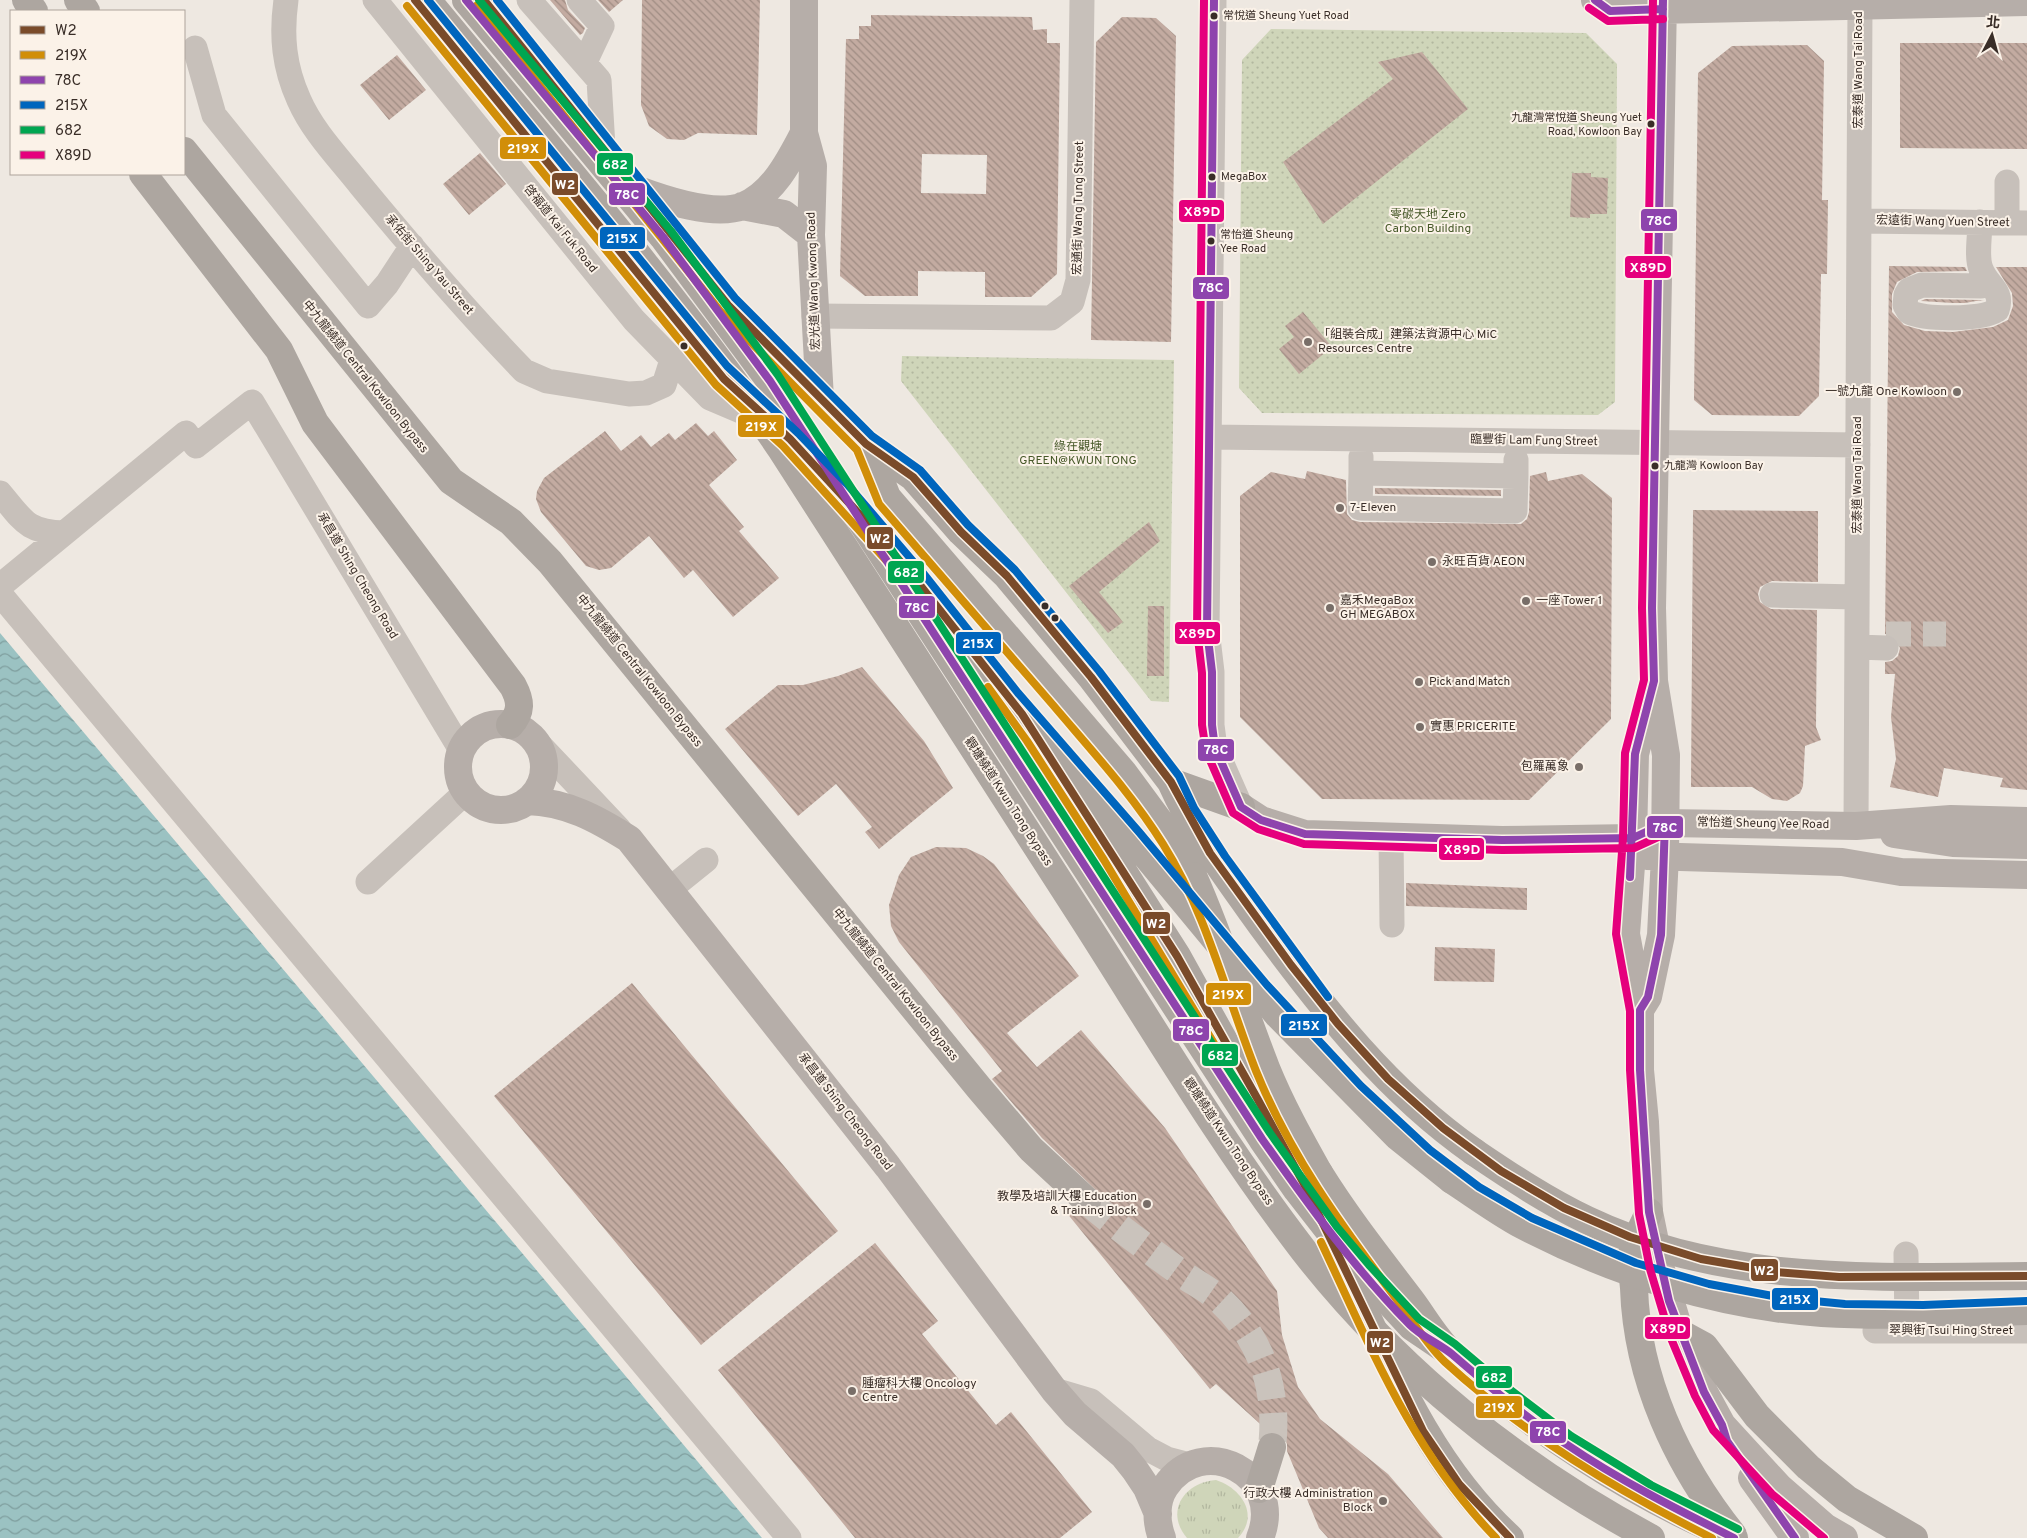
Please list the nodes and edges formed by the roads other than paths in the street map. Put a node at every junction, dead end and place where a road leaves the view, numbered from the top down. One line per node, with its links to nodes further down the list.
1 (286, 0): 29 (street, 承佑街 Shing Yau Street)
2 (374, 0): 32 (street, 啓福道 Kai Fuk Road)
3 (415, 0): 34 (highway, 啓福道 Kai Fuk Road)
4 (427, 0): 95 (highway, 觀塘繞道 Kwun Tong Bypass, bridge)
5 (466, 0): 85 (highway, bridge)
6 (484, 0): 19 (highway)
7 (529, 0): 17 (street)
8 (579, 0): 17 (street)
9 (804, 0): 18 (main road, 宏光道 Wang Kwong Road)
10 (1082, 0): 31 (street, 宏通街 Wang Tung Street)
11 (1214, 0): 35 (street)
12 (1596, 0): 14 (main road)
13 (2027, 2): 15 (main road)
14 (1663, 5): 15 (main road); 38 (main road)
15 (1860, 5): 25 (street, 宏泰道 Wang Tai Road)
16 (195, 48): 29 (street)
17 (585, 62): 19 (street)
18 (804, 134): 24 (main road); 28 (main road, 宏光道 Wang Kwong Road)
19 (604, 147): 23 (highway)
20 (185, 153): 76 (highway, 中九龍繞道 Central Kowloon Bypass)
21 (144, 175): 53 (highway)
22 (2007, 182): 27 (street)
23 (638, 190): 24 (main road); 33 (highway)
24 (742, 206): 28 (main road)
25 (1859, 221): 26 (street, 宏遠街 Wang Yuen Street); 40 (street, 宏泰道 Wang Tai Road)
26 (1980, 222): 27 (street, 宏遠街 Wang Yuen Street); 30 (street)
27 (2017, 223)
28 (811, 235): 31 (main road, 宏光道 Wang Kwong Road)
29 (412, 246): 32 (street, 承佑街 Shing Yau Street)
30 (1986, 280): 30 (street)
31 (814, 316): 33 (main road, 宏光道 Wang Kwong Road)
32 (672, 360): 34 (street, 啓福道 Kai Fuk Road)
33 (820, 399): 39 (highway)
34 (773, 425): 52 (highway, 啓福道 Kai Fuk Road)
35 (1210, 437): 36 (street, 臨豐街 Lam Fung Street); 59 (street)
36 (1361, 439): 37 (street, 臨豐街 Lam Fung Street); 41 (street)
37 (1516, 441): 38 (street, 臨豐街 Lam Fung Street); 42 (street)
38 (1655, 443): 40 (street, 臨豐街 Lam Fung Street); 51 (main road)
39 (866, 444): 56 (highway); 85 (highway, bridge)
40 (1858, 446): 48 (street, 宏泰道 Wang Tai Road)
41 (1361, 473): 42 (street); 42 (street)
42 (1516, 476)
43 (0, 493): 44 (street)
44 (64, 533): 45 (street); 55 (street, 承昌道 Shing Cheong Road)
45 (0, 586)
46 (0, 594): 93 (street)
47 (1772, 595): 48 (street)
48 (1857, 597): 49 (street, 宏泰道 Wang Tai Road)
49 (1857, 640): 50 (street); 62 (street, 宏泰道 Wang Tai Road)
50 (1886, 641)
51 (1654, 681): 61 (main road); 67 (main road)
52 (1022, 714): 80 (highway, 啓福道 Kai Fuk Road, bridge); 94 (highway)
53 (510, 725): 54 (main road, 承昌道 Shing Cheong Road); 55 (main road)
54 (535, 740): 58 (main road); 64 (street, 承昌道 Shing Cheong Road)
55 (461, 750): 57 (main road)
56 (1171, 782): 59 (highway); 79 (highway, bridge)
57 (466, 792): 58 (main road, 承昌道 Shing Cheong Road); 72 (street)
58 (527, 801): 64 (main road, 承昌道 Shing Cheong Road)
59 (1241, 807): 63 (main road, 常怡道 Sheung Yee Road)
60 (2027, 820): 62 (main road, 常怡道 Sheung Yee Road)
61 (1665, 823): 62 (main road, 常怡道 Sheung Yee Road); 67 (main road, 常怡道 Sheung Yee Road); 68 (main road)
62 (1856, 826): 65 (main road)
63 (1391, 837): 67 (main road, 常怡道 Sheung Yee Road); 74 (street)
64 (630, 840): 73 (main road, 承昌道 Shing Cheong Road)
65 (1953, 843): 66 (main road); 70 (main road)
66 (2027, 845)
67 (1632, 846): 68 (main road, 常怡道 Sheung Yee Road); 75 (main road)
68 (1665, 856): 70 (main road, 常怡道 Sheung Yee Road); 75 (main road)
69 (706, 860): 73 (street)
70 (1842, 862): 71 (main road, 常怡道 Sheung Yee Road)
71 (2027, 875)
72 (368, 882)
73 (670, 889): 86 (main road, 承昌道 Shing Cheong Road)
74 (1392, 925)
75 (1640, 1010): 77 (main road)
76 (1087, 1201)
77 (1649, 1212): 84 (main road); 96 (highway)
78 (1906, 1254): 81 (street)
79 (2027, 1276)
80 (2027, 1311)
81 (1907, 1331): 82 (street, 翠興街 Tsui Hing Street); 83 (street, 翠興街 Tsui Hing Street)
82 (2027, 1331)
83 (1875, 1332)
84 (1680, 1333): 87 (main road); 99 (highway)
85 (1449, 1352): 96 (highway)
86 (1054, 1390): 89 (street, 承昌道 Shing Cheong Road); 91 (main road, 承昌道 Shing Cheong Road)
87 (1722, 1425): 97 (main road); 98 (main road)
88 (1272, 1447): 90 (highway)
89 (1190, 1465): 90 (main road, 承昌道 Shing Cheong Road); 91 (main road, 承昌道 Shing Cheong Road)
90 (1259, 1489): 92 (main road, 承昌道 Shing Cheong Road)
91 (1158, 1530)
92 (1266, 1532)
93 (789, 1538)
94 (1510, 1538)
95 (1650, 1538)
96 (1735, 1538)
97 (1795, 1538)
98 (1844, 1538)
99 (1914, 1538)

